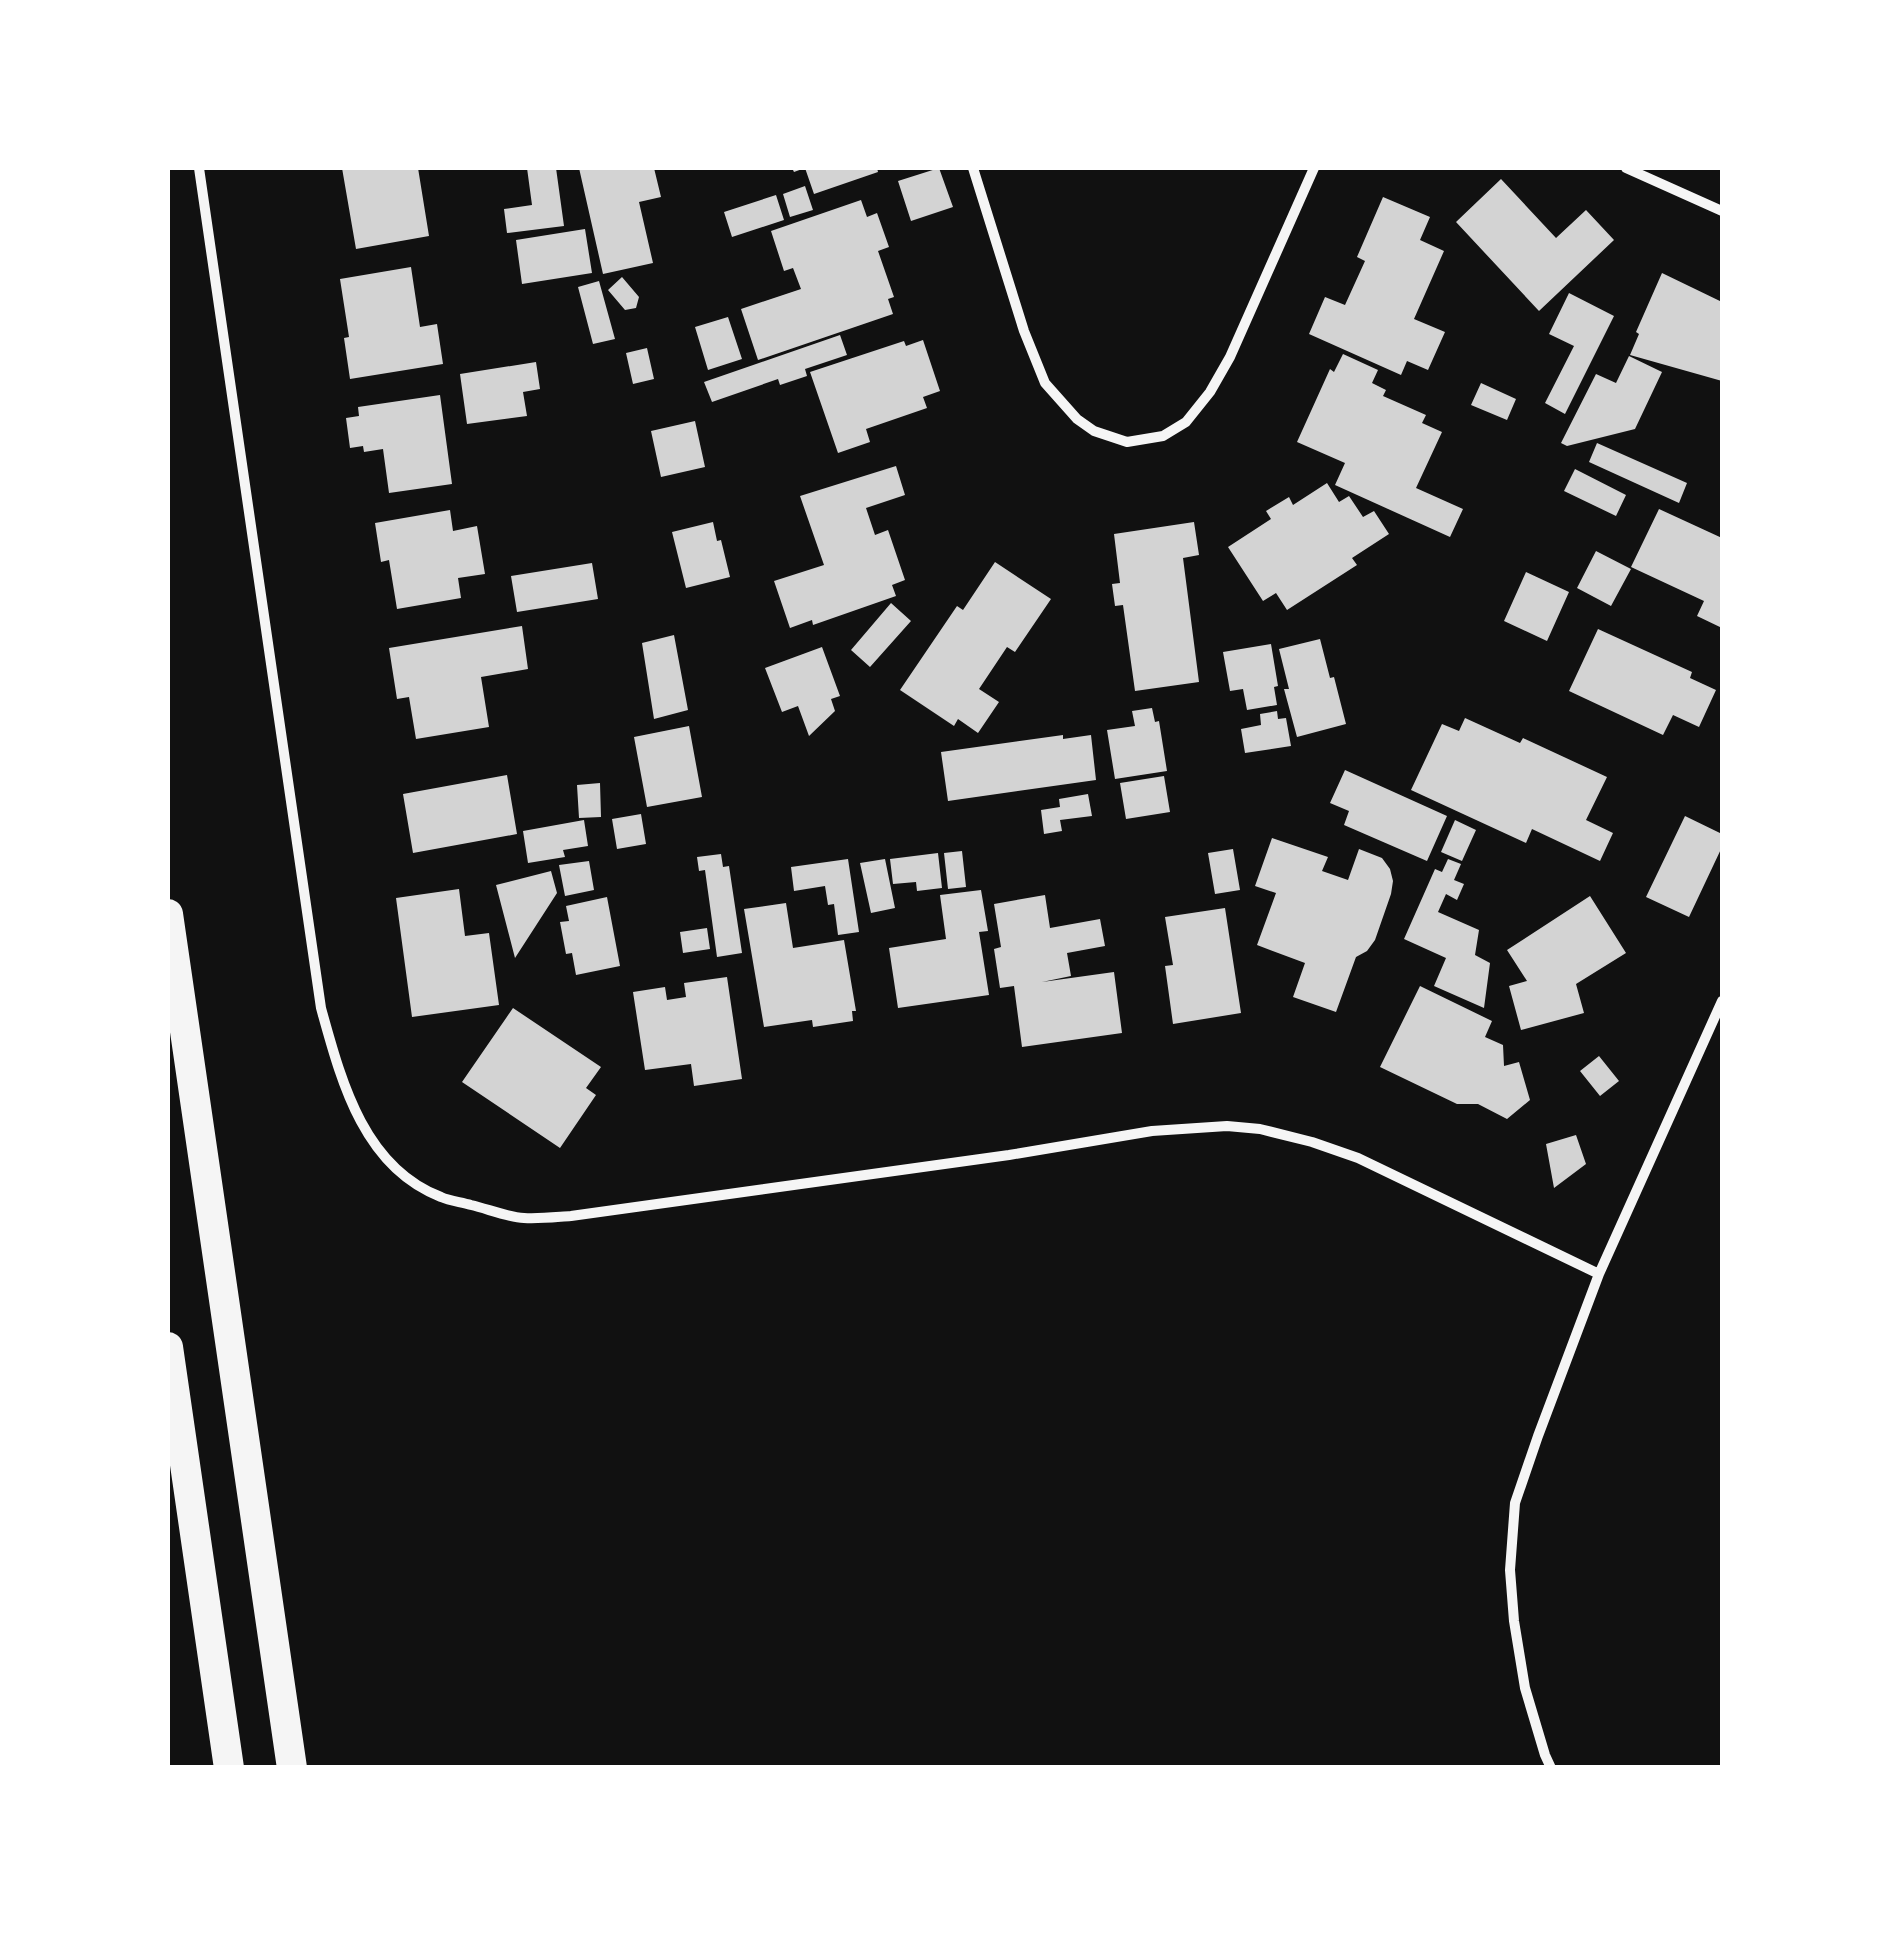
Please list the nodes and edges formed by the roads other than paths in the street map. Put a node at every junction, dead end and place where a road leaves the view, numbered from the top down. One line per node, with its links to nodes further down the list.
1 (199, 168): 8 (street)
2 (973, 168): 3 (street)
3 (1314, 168)
4 (1626, 168): 5 (street)
5 (1722, 211)
6 (168, 914): 11 (highway)
7 (1722, 1001): 8 (street)
8 (1599, 1274): 12 (street)
9 (168, 1346): 10 (highway)
10 (229, 1768)
11 (292, 1768)
12 (1551, 1768)

